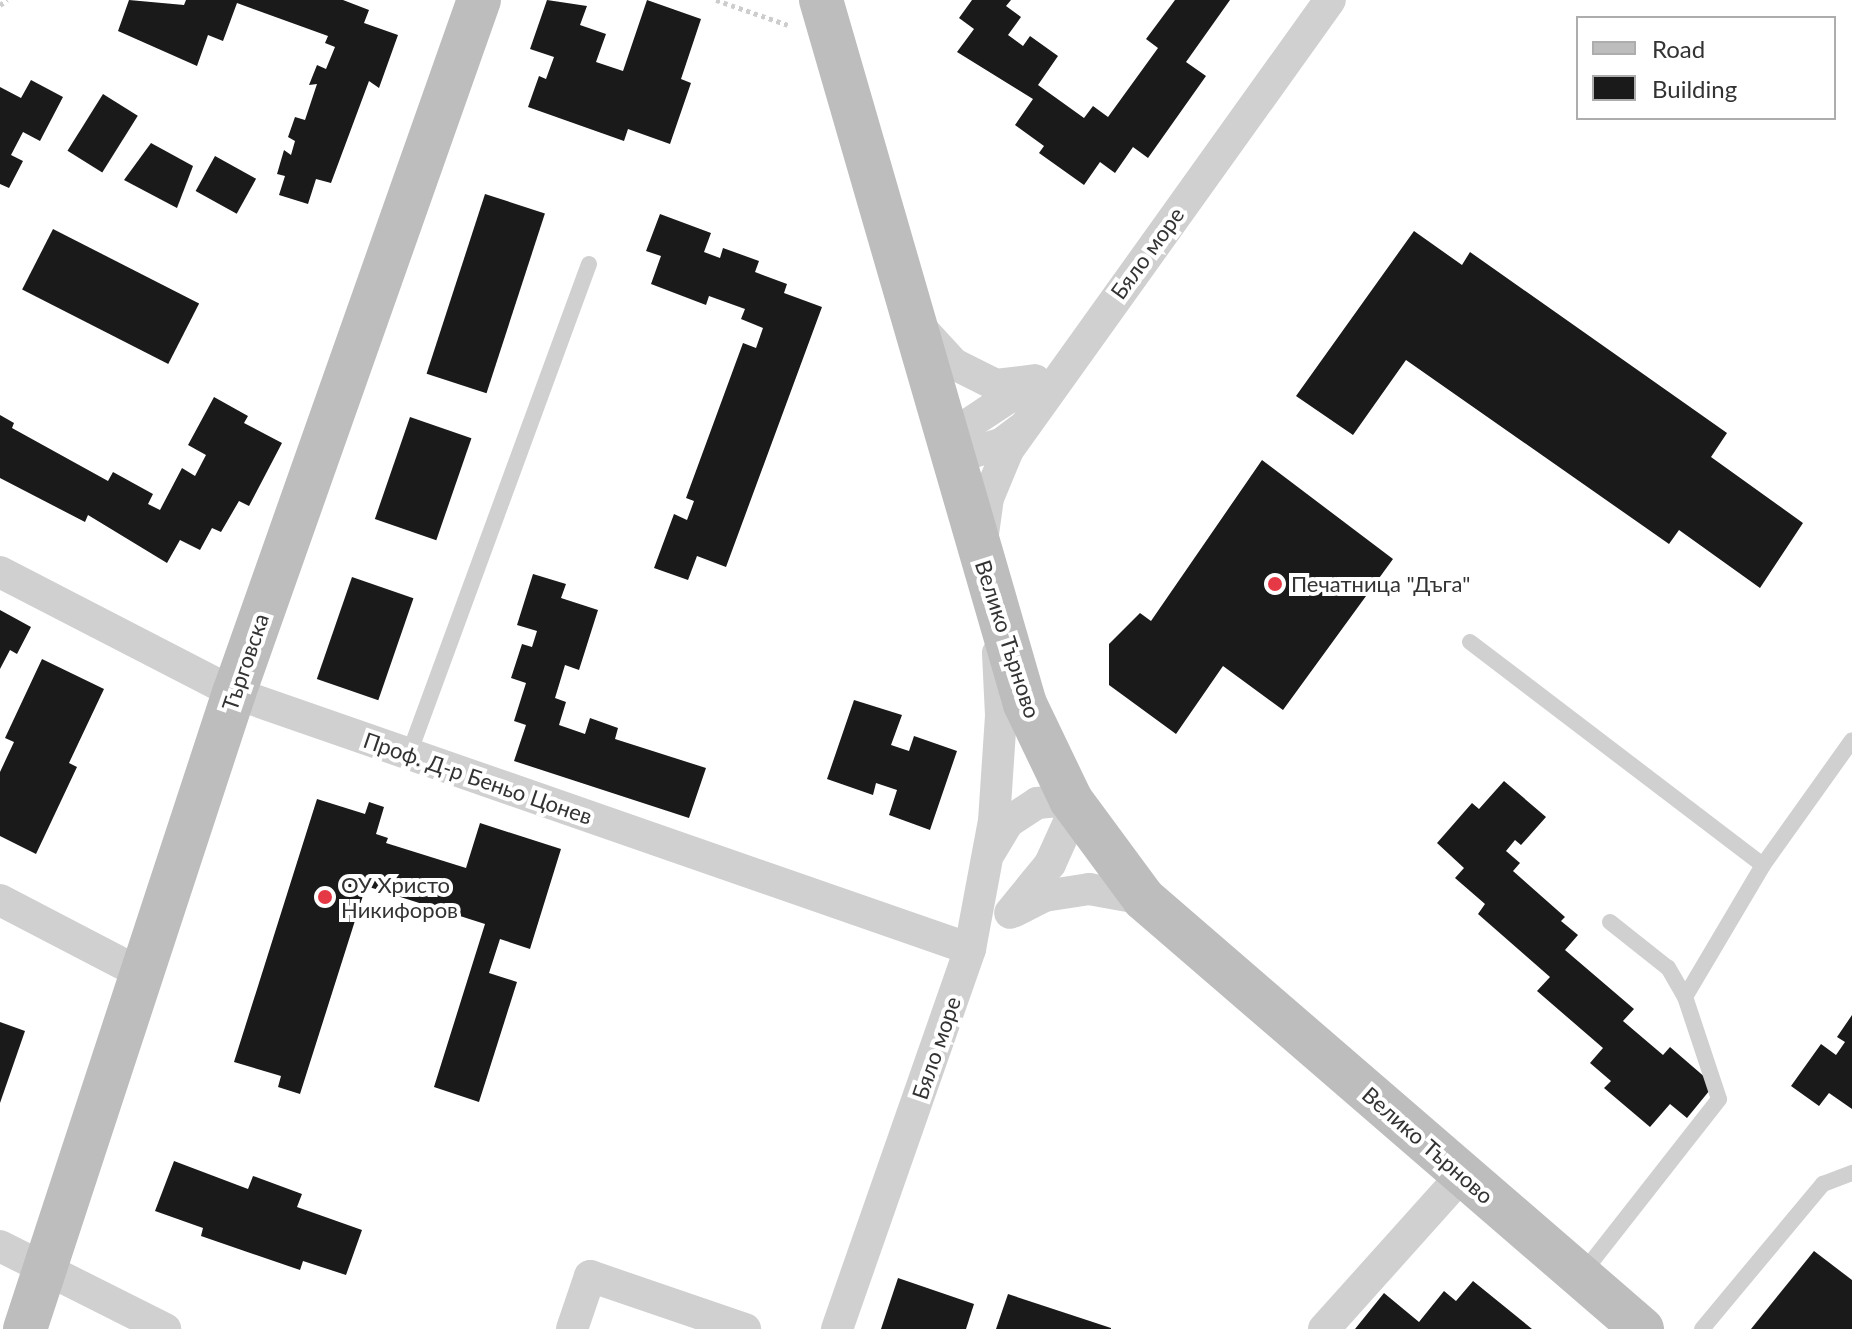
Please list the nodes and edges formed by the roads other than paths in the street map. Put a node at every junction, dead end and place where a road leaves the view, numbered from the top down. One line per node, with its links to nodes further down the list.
1 (479, 0): 14 (street, Търговска)
2 (1330, 0): 6 (street, Бяло море)
3 (805, 12): 5 (street, Велико Търново)
4 (589, 264): 16 (lane)
5 (918, 325): 7 (street, Бяло море); 9 (street, Велико Търново)
6 (1069, 362): 7 (street, Бяло море); 8 (street)
7 (1035, 380): 9 (street)
8 (1023, 427): 9 (street); 10 (street)
9 (952, 445): 10 (street, Велико Търново)
10 (981, 553): 12 (street, Велико Търново)
11 (0, 572): 14 (street, Проф. Д-р Беньо Цонев)
12 (997, 609): 17 (street, Велико Търново); 18 (street)
13 (1470, 642): 19 (lane)
14 (234, 693): 16 (street, Проф. Д-р Беньо Цонев); 25 (street, Търговска)
15 (1852, 740): 19 (lane)
16 (409, 754): 24 (street, Проф. Д-р Беньо Цонев)
17 (1071, 800): 18 (street); 20 (street, Велико Търново); 22 (street)
18 (987, 858): 24 (street)
19 (1763, 865): 26 (lane)
20 (1144, 899): 22 (street, Бяло море); 28 (street, Велико Търново)
21 (0, 900): 25 (street)
22 (1010, 913): 24 (street, Бяло море)
23 (1610, 922): 26 (lane)
24 (970, 949): 36 (street, Бяло море)
25 (142, 974): 30 (street, Търговска)
26 (1685, 997): 31 (lane)
27 (1852, 1173): 39 (lane)
28 (1463, 1174): 31 (street, Велико Търново); 37 (street)
29 (0, 1246): 30 (street)
30 (45, 1269): 32 (street, Търговска); 33 (street)
31 (1581, 1275): 38 (street, Велико Търново)
32 (25, 1329)
33 (165, 1329)
34 (572, 1329): 35 (street)
35 (745, 1329)
36 (837, 1329)
37 (1324, 1329)
38 (1642, 1329)
39 (1702, 1329)

